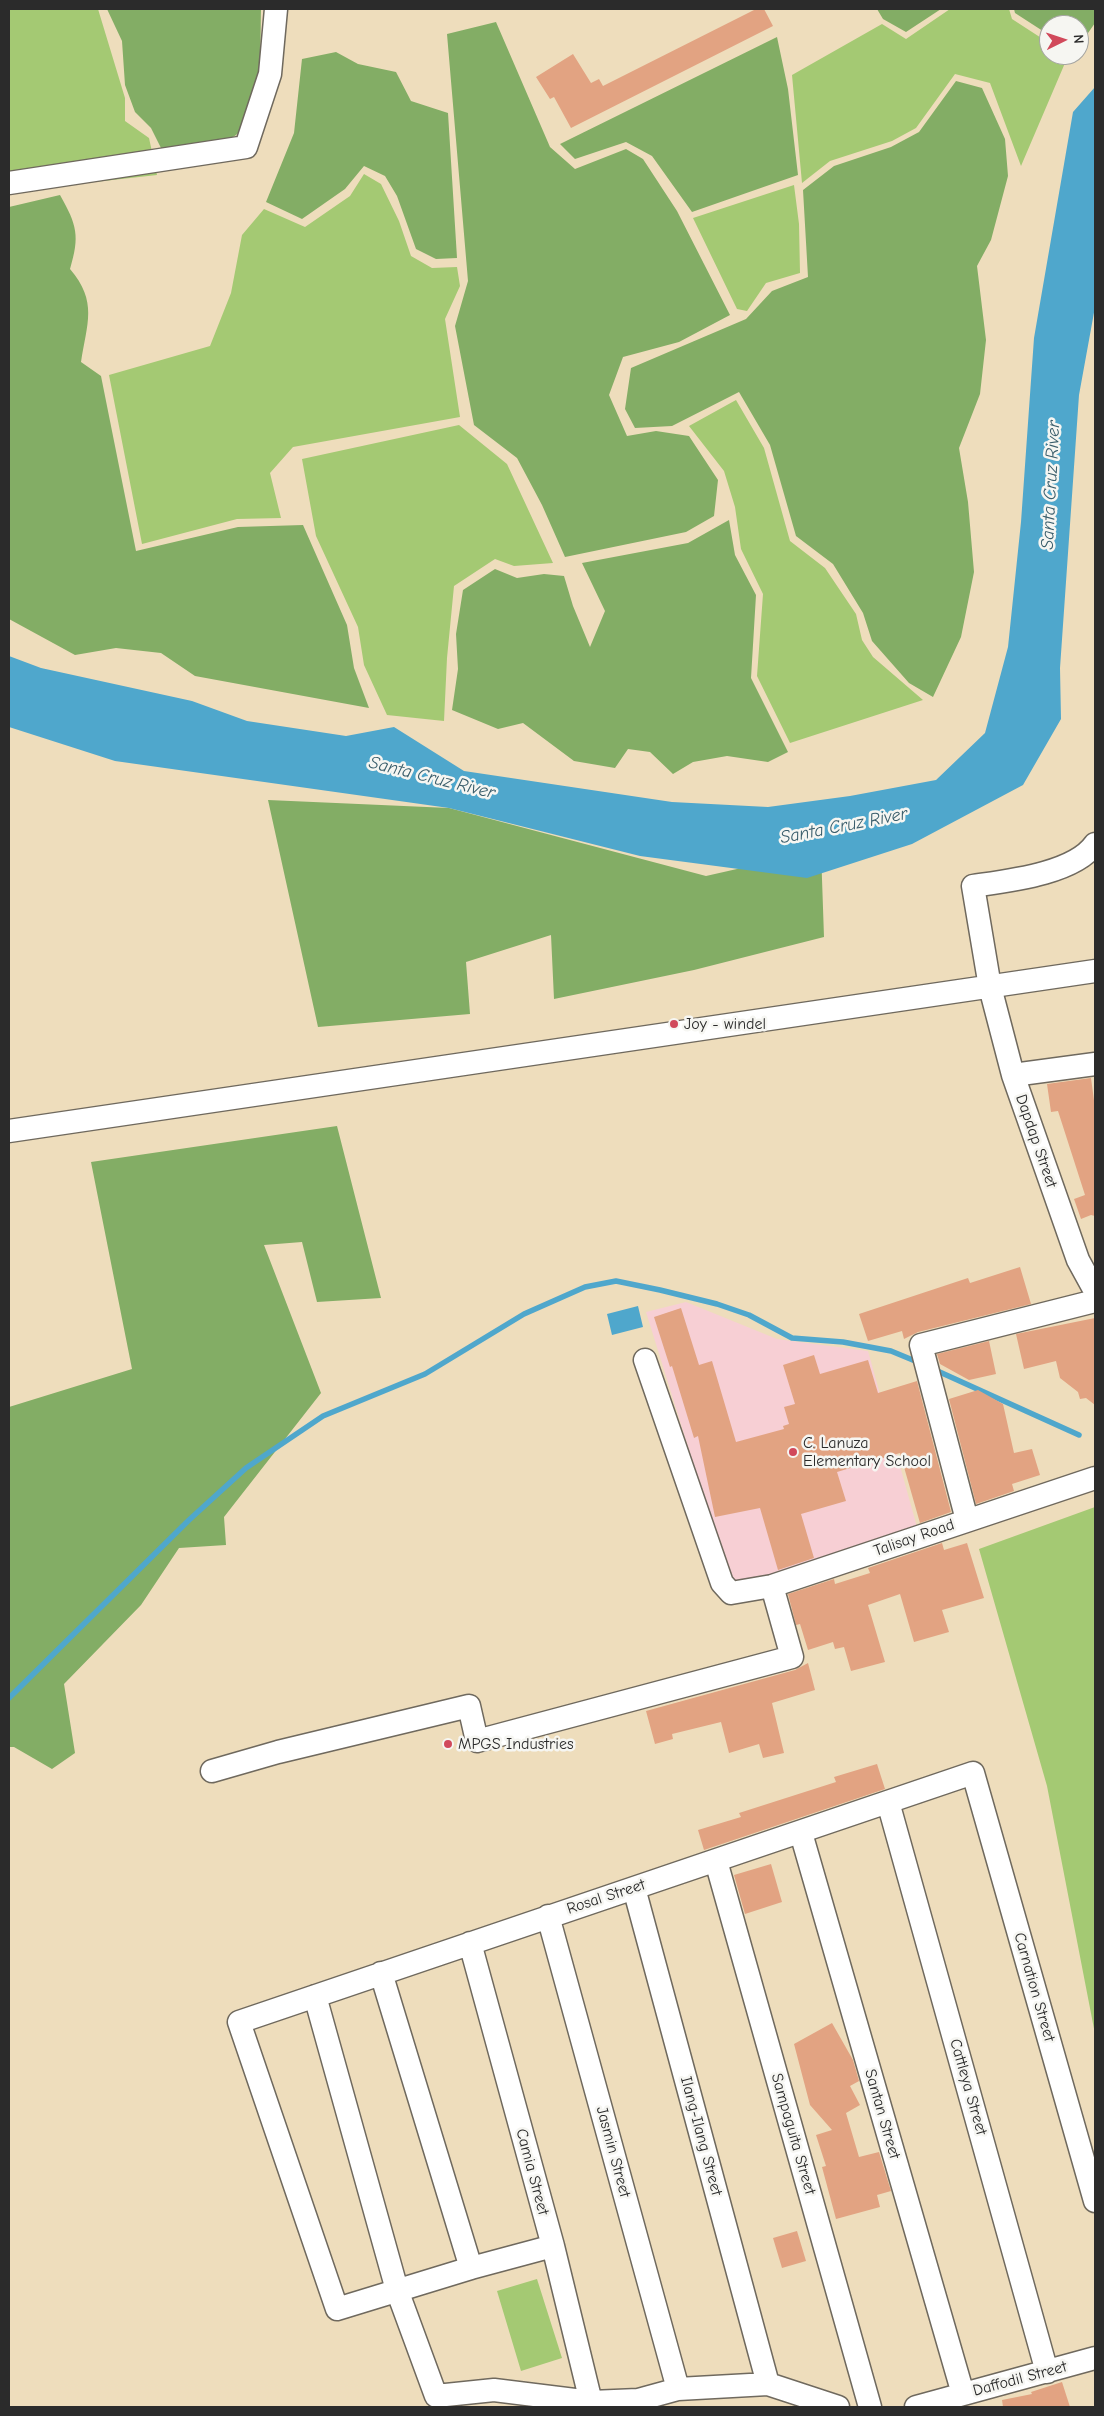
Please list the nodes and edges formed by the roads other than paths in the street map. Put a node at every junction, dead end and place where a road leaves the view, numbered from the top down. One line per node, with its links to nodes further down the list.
1 (276, 9): 2 (street)
2 (9, 183)
3 (1094, 849): 5 (street, Dapdap Street)
4 (1095, 971): 5 (street)
5 (990, 987): 7 (street, Dapdap Street); 8 (street)
6 (1095, 1064): 7 (street)
7 (1013, 1075): 9 (street, Dapdap Street)
8 (9, 1131)
9 (1087, 1258): 10 (street, Dapdap Street)
10 (1095, 1290)
11 (1095, 1301): 14 (street)
12 (645, 1360): 15 (street, Talisay Road)
13 (1095, 1478): 14 (street, Talisay Road)
14 (967, 1520): 15 (street, Talisay Road)
15 (772, 1586): 16 (street)
16 (212, 1771)
17 (973, 1773): 18 (street, Rosal Street); 26 (street, Carnation Street)
18 (888, 1802): 19 (street, Rosal Street); 31 (street, Cattleya Street)
19 (801, 1833): 20 (street, Rosal Street); 34 (street, Santan Street)
20 (716, 1861): 21 (street, Rosal Street); 37 (street, Sampaguita Street)
21 (634, 1888): 22 (street, Rosal Street); 32 (street, Ilang-Ilang Street)
22 (548, 1916): 23 (street, Rosal Street); 33 (street, Jasmin Street)
23 (470, 1942): 24 (street, Rosal Street); 27 (street, Camia Street)
24 (381, 1973): 25 (street, Rosal Street); 28 (street)
25 (315, 1996): 29 (street); 29 (street, Rosal Street)
26 (1095, 2201)
27 (553, 2246): 28 (street); 35 (street, Camia Street)
28 (471, 2268): 29 (street)
29 (397, 2290): 35 (street)
30 (1095, 2358): 31 (street, Daffodil Street)
31 (1047, 2372): 34 (street, Daffodil Street)
32 (768, 2384): 33 (street); 36 (street)
33 (678, 2389): 35 (street)
34 (963, 2394): 38 (street, Daffodil Street)
35 (591, 2402)
36 (838, 2407)
37 (870, 2407)
38 (916, 2407)

